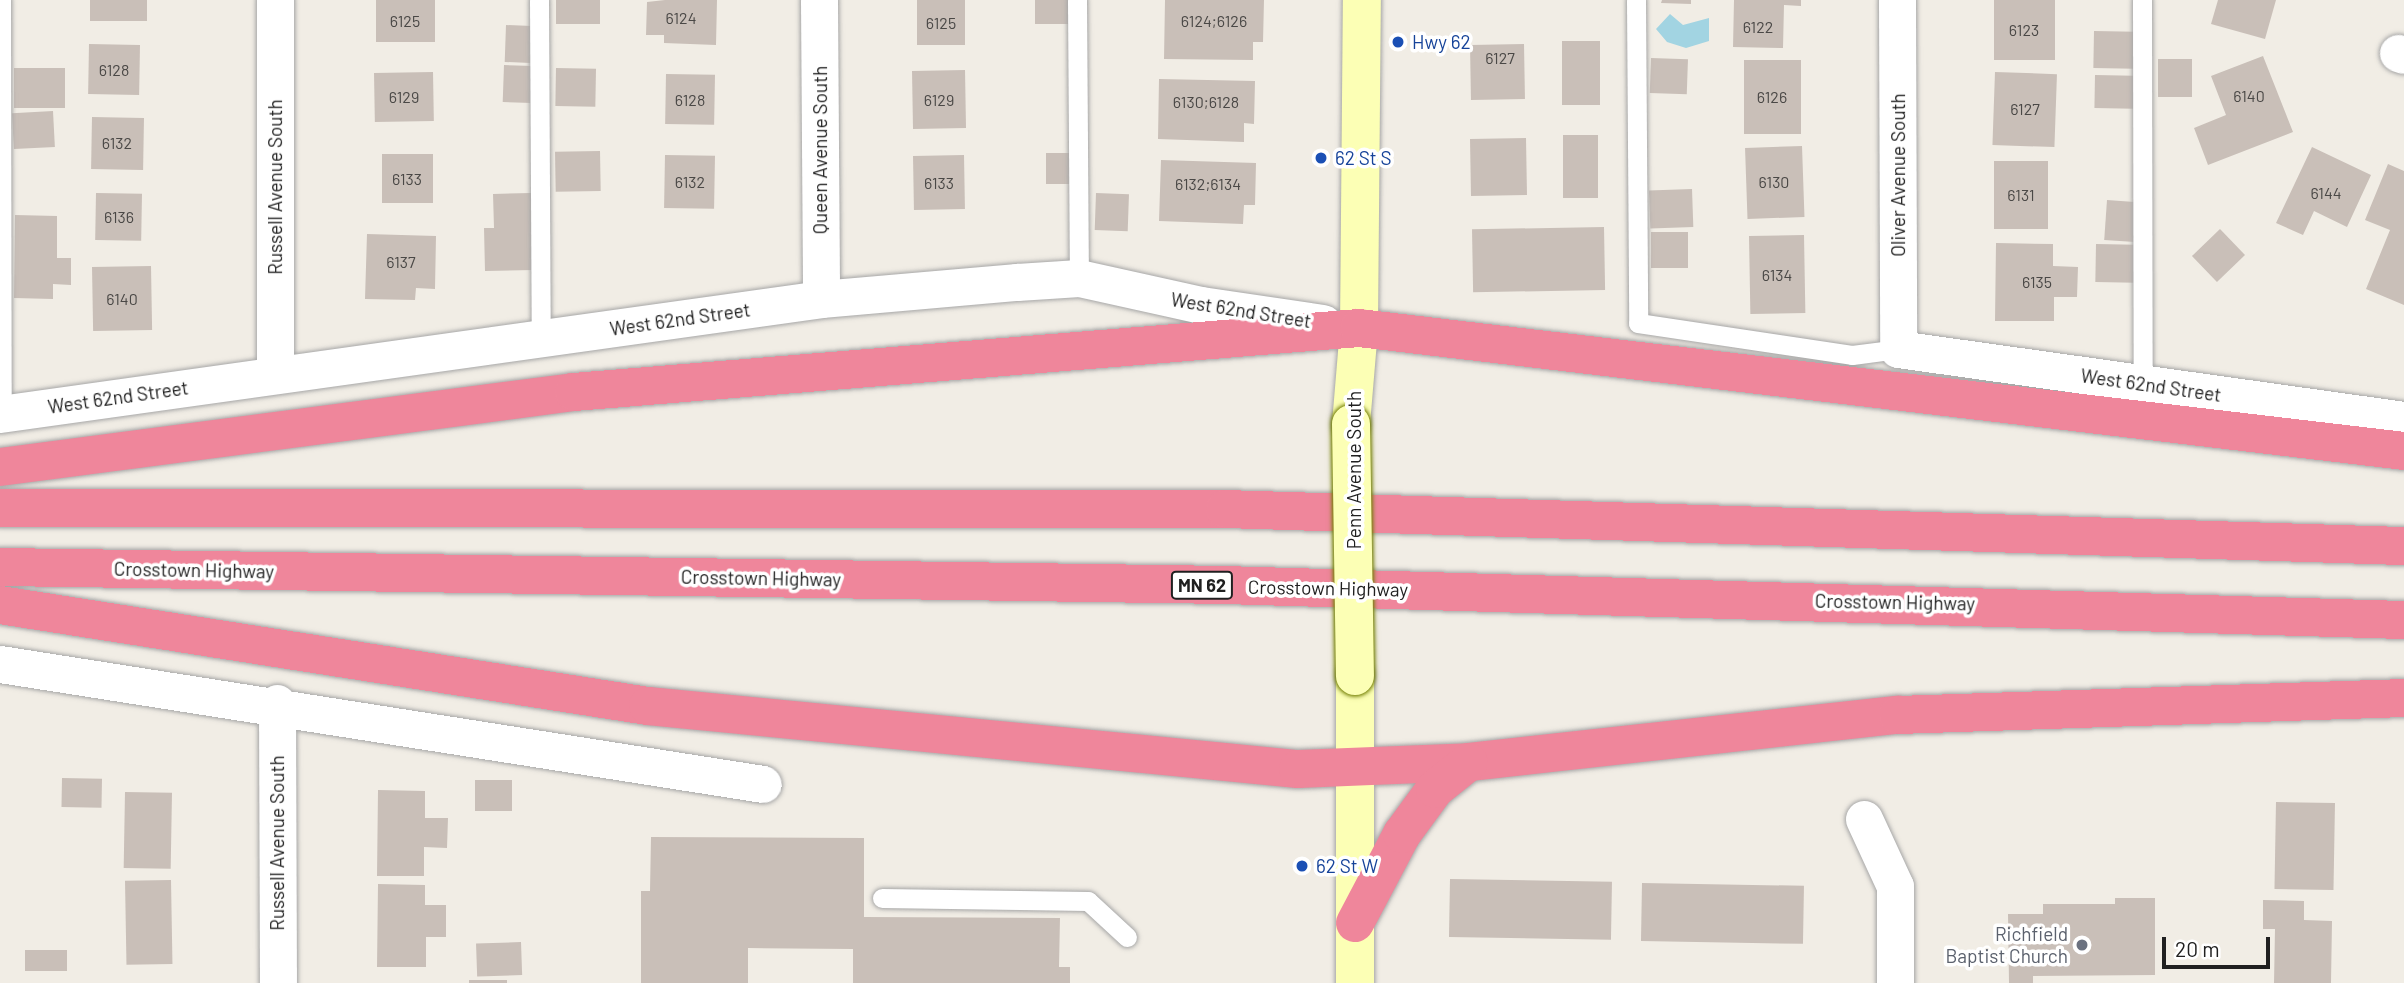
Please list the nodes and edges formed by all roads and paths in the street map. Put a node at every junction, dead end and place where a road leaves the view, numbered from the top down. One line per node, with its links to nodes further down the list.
1 (1, 0): 17 (lane)
2 (275, 0): 15 (street, Russell Avenue South)
3 (539, 0): 13 (lane)
4 (819, 0): 11 (street, Queen Avenue South)
5 (1077, 0): 10 (lane)
6 (1362, 0): 12 (main road, Penn Avenue South)
7 (1636, 0): 14 (lane)
8 (1897, 0): 14 (street, Oliver Avenue South)
9 (2142, 0): 16 (lane)
10 (1079, 278): 11 (street, West 62nd Street); 12 (street, West 62nd Street)
11 (821, 299): 13 (street, West 62nd Street)
12 (1359, 328): 19 (highway); 20 (highway); 30 (main road, Penn Avenue South, bridge)
13 (541, 338): 15 (street, West 62nd Street)
14 (1898, 349): 16 (street, West 62nd Street)
15 (275, 374): 17 (street, West 62nd Street)
16 (2143, 384): 18 (street, West 62nd Street)
17 (1, 414)
18 (2404, 420)
19 (2404, 451)
20 (0, 467)
21 (0, 508): 22 (highway)
22 (2404, 547)
23 (0, 567): 25 (highway, Crosstown Highway / MN 62)
24 (0, 605): 30 (highway)
25 (2404, 620)
26 (0, 664): 28 (street)
27 (2404, 698): 29 (highway)
28 (277, 703): 31 (street); 36 (street, Russell Avenue South)
29 (1469, 762): 30 (highway); 34 (highway)
30 (1355, 764): 34 (main road, Penn Avenue South)
31 (763, 784)
32 (1864, 819): 38 (street)
33 (882, 898): 35 (lane)
34 (1355, 923): 37 (main road, Penn Avenue South)
35 (1127, 937)
36 (278, 983)
37 (1356, 983)
38 (1895, 983)

